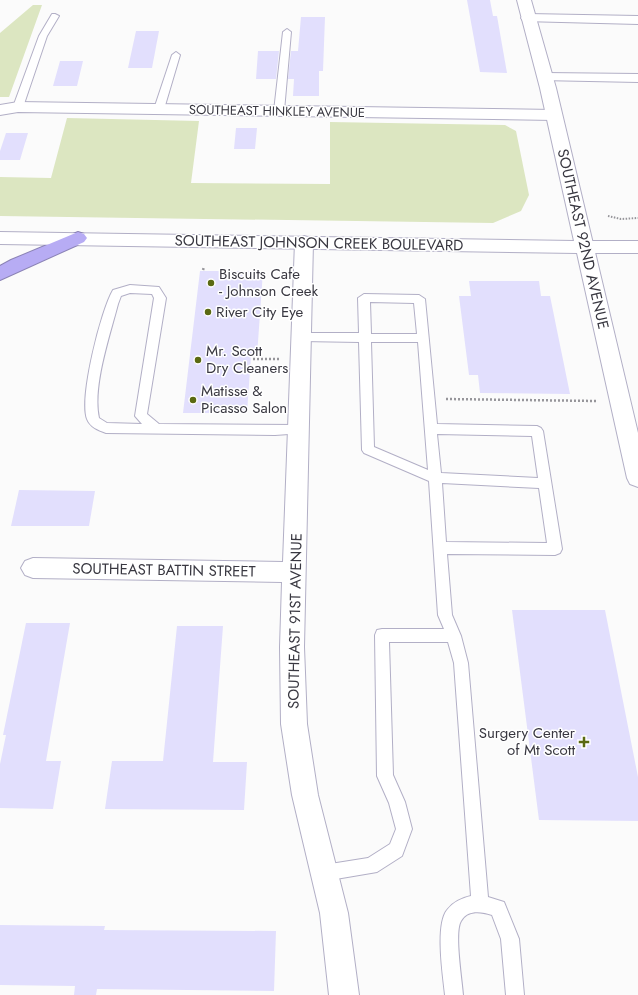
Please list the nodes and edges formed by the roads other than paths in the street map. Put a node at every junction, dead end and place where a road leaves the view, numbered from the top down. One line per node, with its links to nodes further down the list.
1 (524, 0): 3 (street, SOUTHEAST 92ND AVENUE)
2 (55, 16): 9 (lane)
3 (528, 18): 4 (street); 7 (street, SOUTHEAST 92ND AVENUE)
4 (638, 20)
5 (287, 32): 12 (lane)
6 (176, 55): 10 (lane)
7 (545, 77): 8 (street); 13 (street, SOUTHEAST 92ND AVENUE)
8 (638, 78)
9 (18, 107): 10 (street, SOUTHEAST HINKLEY AVENUE); 11 (street, SOUTHEAST HINKLEY AVENUE)
10 (159, 109): 12 (street, SOUTHEAST HINKLEY AVENUE)
11 (0, 110)
12 (279, 111): 13 (street, SOUTHEAST HINKLEY AVENUE)
13 (554, 115): 17 (street, SOUTHEAST 92ND AVENUE)
14 (0, 238): 15 (street, SOUTHEAST JOHNSON CREEK BOULEVARD)
15 (78, 238): 16 (street, SOUTHEAST JOHNSON CREEK BOULEVARD); 19 (highway)
16 (304, 242): 17 (street, SOUTHEAST JOHNSON CREEK BOULEVARD); 20 (street, SOUTHEAST 91ST AVENUE)
17 (584, 247): 18 (street, SOUTHEAST JOHNSON CREEK BOULEVARD); 27 (street, SOUTHEAST 92ND AVENUE)
18 (638, 247)
19 (0, 274)
20 (302, 337): 21 (lane); 25 (street, SOUTHEAST 91ST AVENUE)
21 (366, 338): 22 (lane); 22 (lane); 26 (lane)
22 (423, 338): 24 (lane)
23 (157, 429): 23 (lane); 25 (lane)
24 (430, 429): 26 (lane); 28 (lane)
25 (299, 430): 31 (street, SOUTHEAST 91ST AVENUE)
26 (434, 478): 28 (lane); 29 (lane)
27 (638, 478)
28 (545, 483): 29 (lane)
29 (440, 548): 32 (lane)
30 (33, 568): 31 (street, SOUTHEAST BATTIN STREET)
31 (295, 572): 33 (street, SOUTHEAST 91ST AVENUE)
32 (454, 636): 33 (lane); 34 (lane)
33 (324, 873): 35 (street, SOUTHEAST 91ST AVENUE)
34 (480, 903): 36 (lane); 37 (lane)
35 (344, 995)
36 (454, 995)
37 (515, 995)

